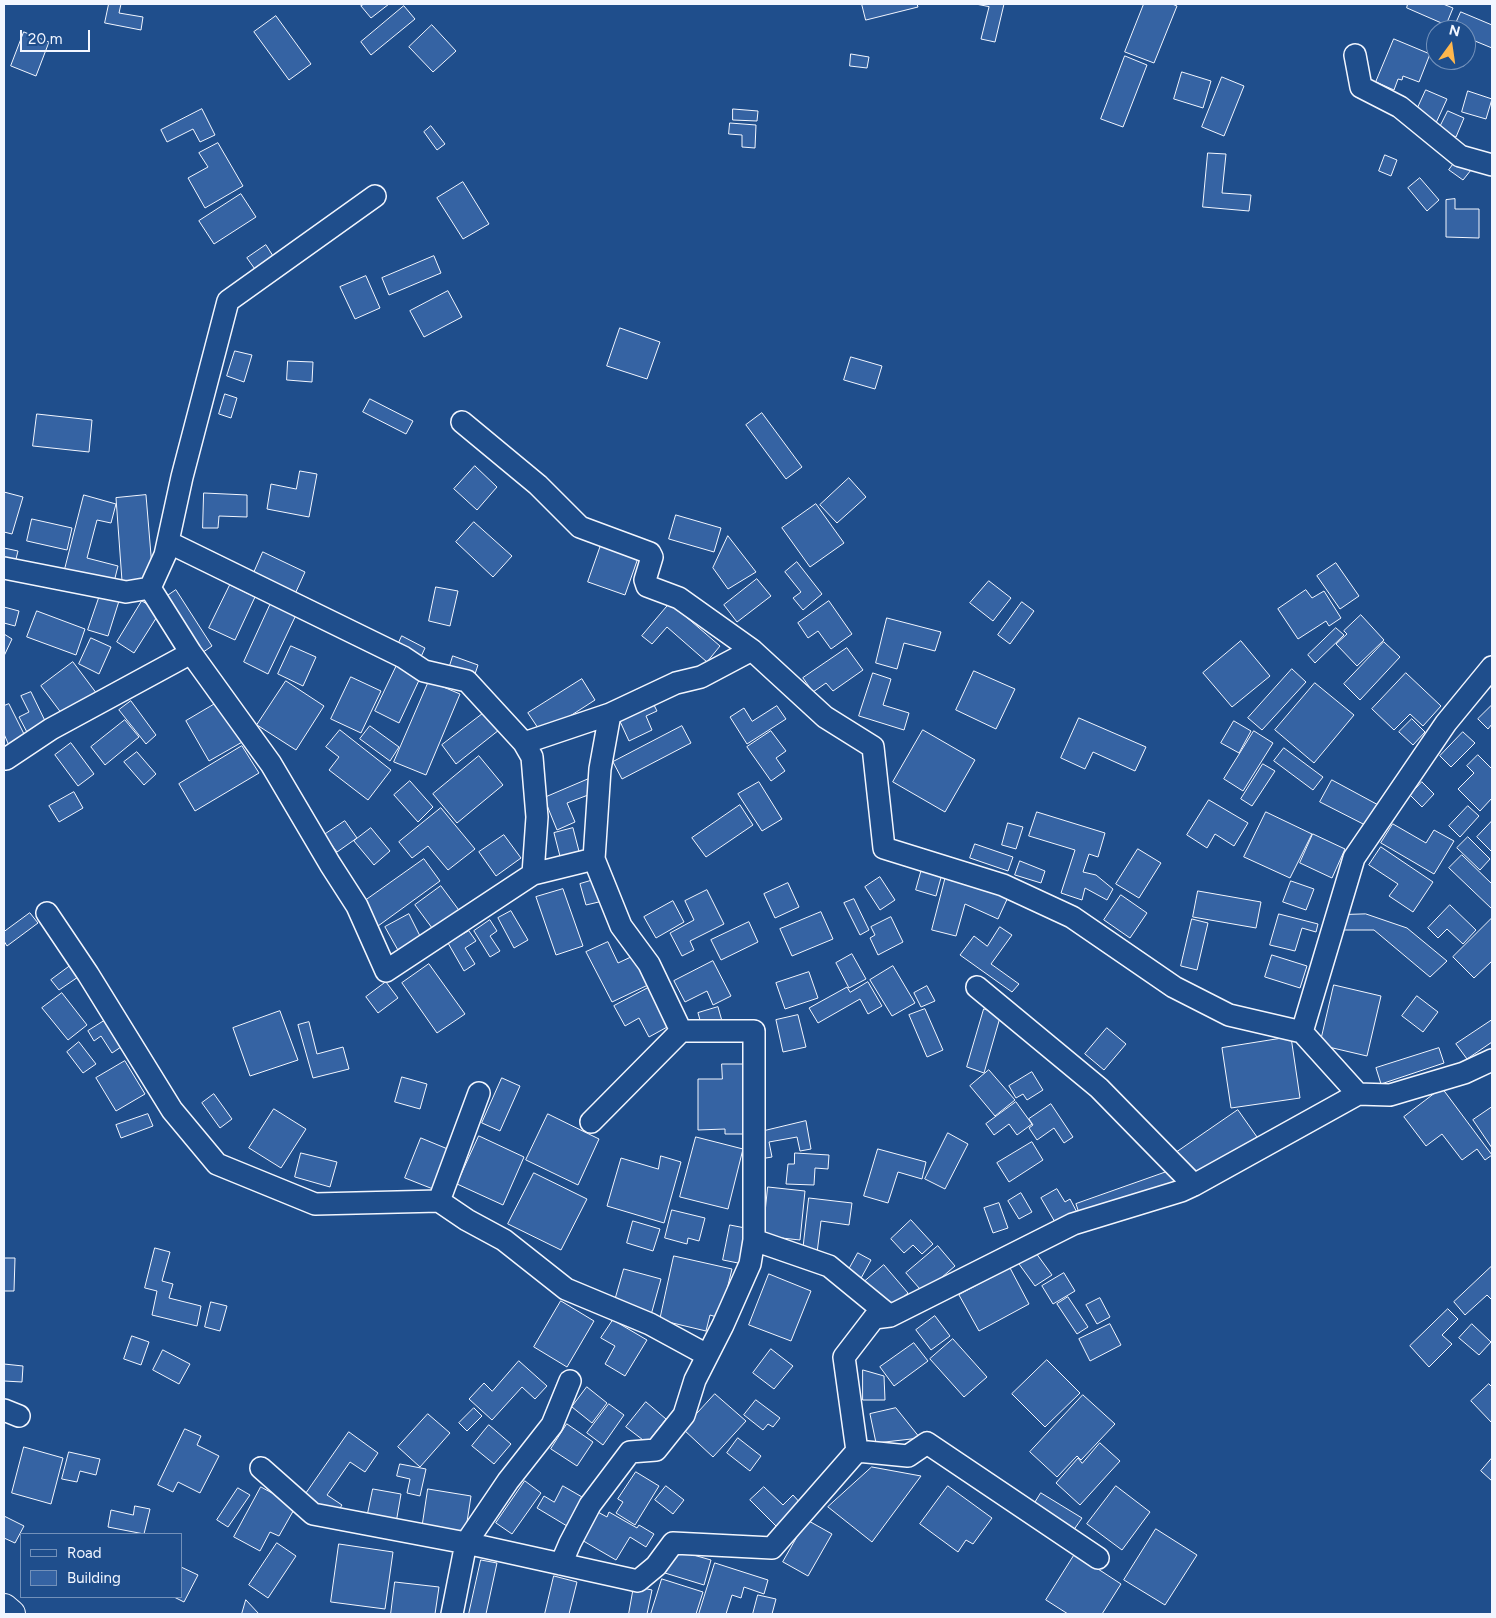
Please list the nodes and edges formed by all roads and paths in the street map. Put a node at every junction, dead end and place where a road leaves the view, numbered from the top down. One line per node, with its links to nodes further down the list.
1 (1355, 56): 2 (street)
2 (1492, 166)
3 (375, 196): 5 (street)
4 (462, 422): 8 (street)
5 (165, 555): 7 (street); 12 (street)
6 (4, 568): 7 (street)
7 (150, 588): 9 (street)
8 (752, 650): 11 (street); 19 (street)
9 (190, 653): 13 (street); 15 (street)
10 (1492, 667): 19 (street)
11 (610, 714): 12 (street); 14 (street)
12 (524, 743): 15 (street)
13 (6, 759)
14 (594, 859): 15 (street); 18 (street)
15 (533, 874)
16 (47, 913): 25 (street)
17 (977, 987): 24 (street)
18 (681, 1031): 23 (street); 26 (street)
19 (1302, 1032): 22 (street)
20 (1492, 1060): 22 (street)
21 (480, 1093): 25 (street)
22 (1358, 1094): 24 (street)
23 (591, 1122)
24 (1194, 1185): 27 (street)
25 (439, 1201): 28 (street)
26 (754, 1240): 27 (street); 28 (street)
27 (890, 1316): 30 (street)
28 (707, 1355): 34 (street)
29 (570, 1381): 32 (street)
30 (857, 1451): 33 (street); 34 (street)
31 (261, 1468): 32 (street)
32 (466, 1543): 34 (street); 37 (street)
33 (1098, 1558)
34 (561, 1564)
35 (4, 1608): 36 (main road)
36 (11, 1614)
37 (452, 1614)

